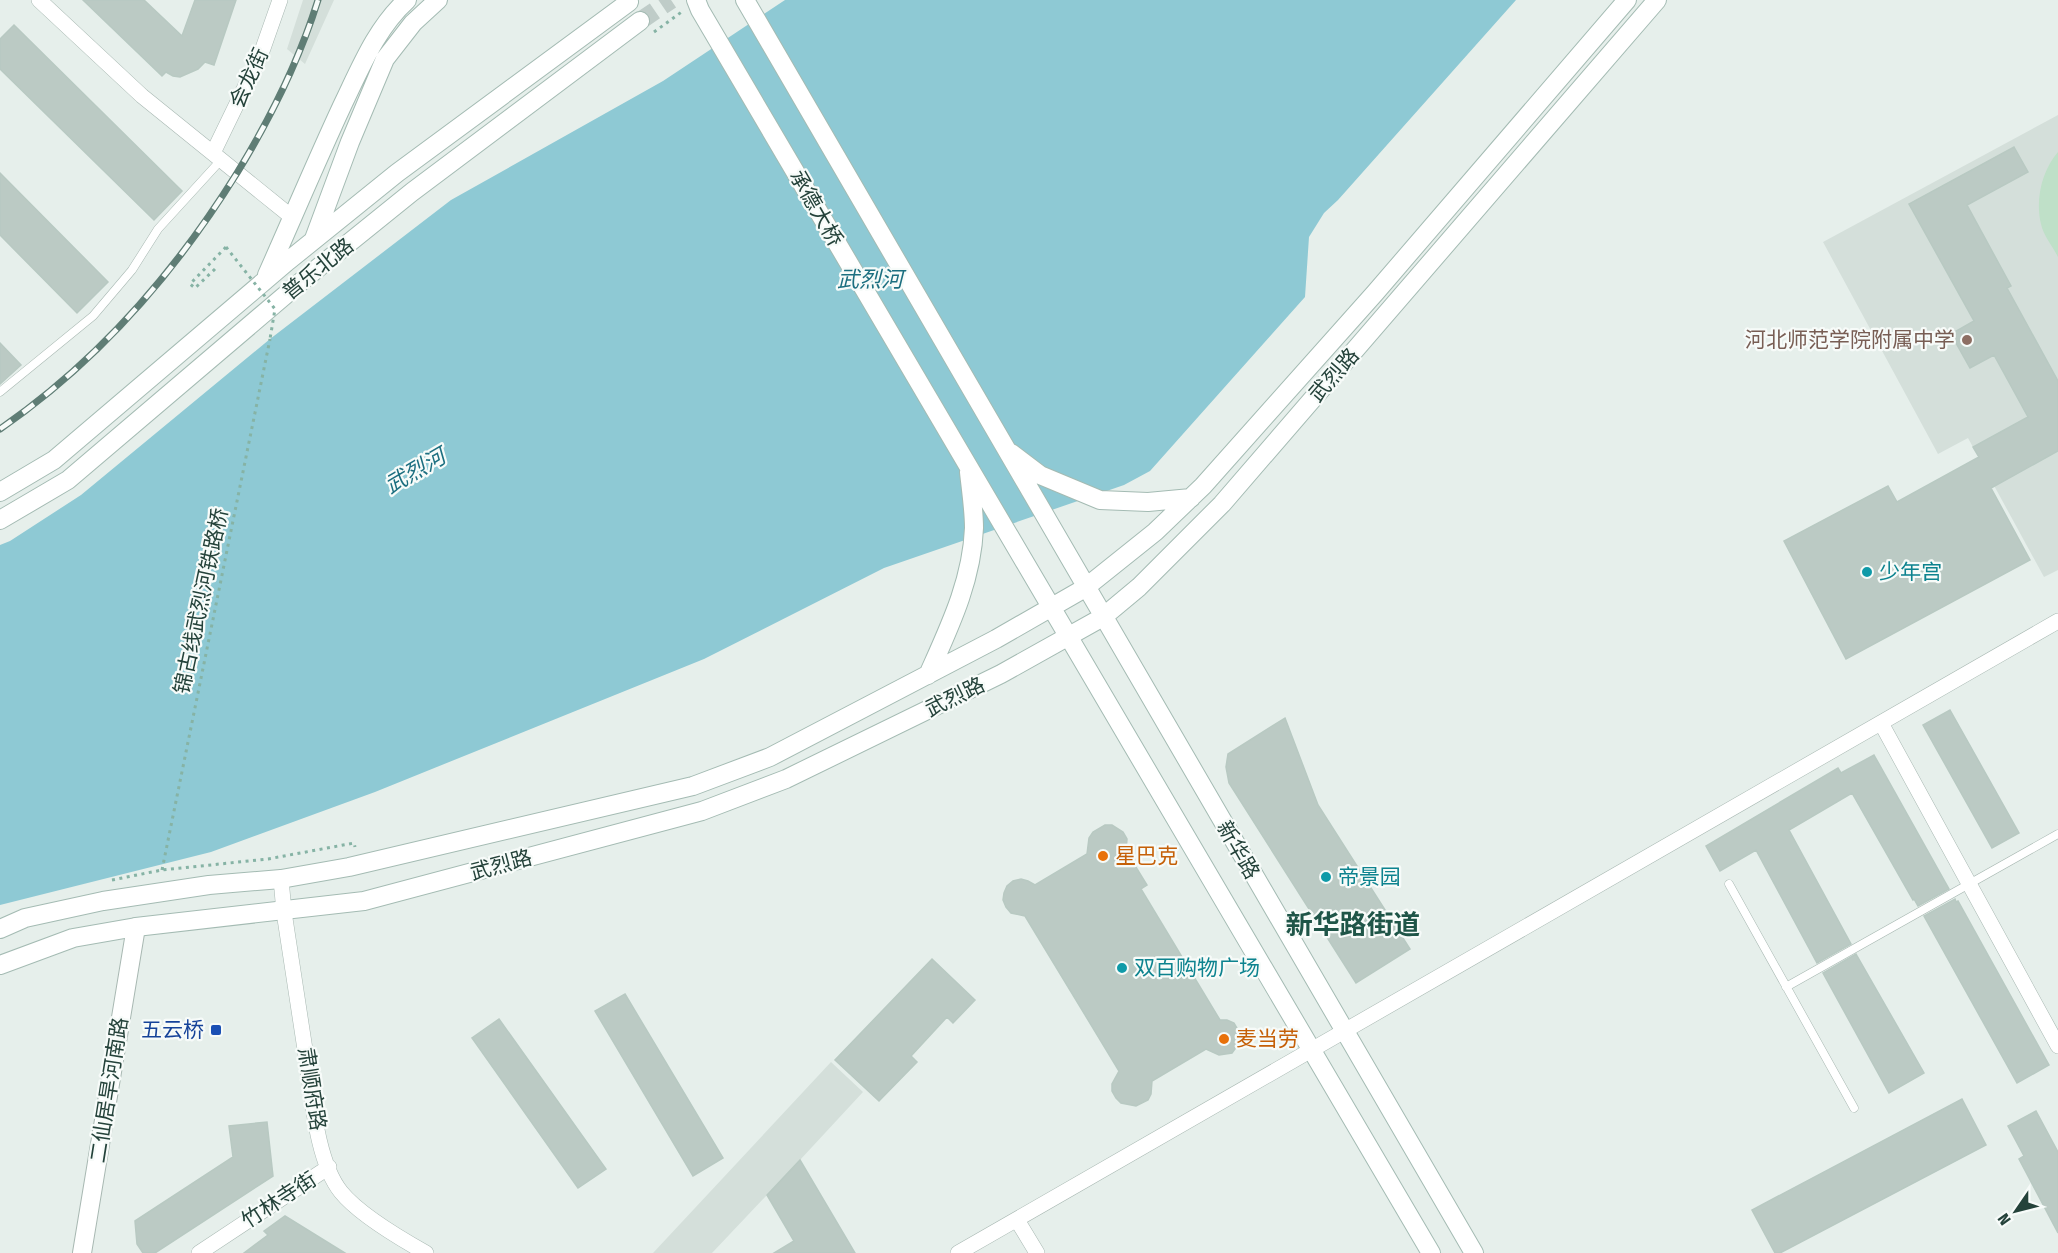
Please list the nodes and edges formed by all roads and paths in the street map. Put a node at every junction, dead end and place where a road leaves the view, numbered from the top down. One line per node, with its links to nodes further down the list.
1 (39, 0): 11 (street)
2 (280, 0): 11 (street, 会龙街)
3 (406, 0): 12 (main road)
4 (438, 0): 13 (main road)
5 (745, 0): 18 (main road, 承德大桥)
6 (1627, 0): 21 (main road, 武烈路)
7 (1657, 0): 25 (main road, 武烈路)
8 (629, 2): 13 (main road, 普乐北路)
9 (698, 5): 19 (main road, 承德大桥)
10 (640, 21): 16 (main road, 普乐北路)
11 (217, 157): 12 (street); 17 (lane)
12 (293, 218): 15 (main road)
13 (313, 240): 15 (main road, 普乐北路); 16 (main road)
14 (216, 269): 31 (path, 锦古线武烈河铁路桥, bridge)
15 (265, 280): 20 (main road, 普乐北路)
16 (291, 290): 22 (main road, 普乐北路)
17 (0, 392)
18 (1003, 446): 21 (main road); 23 (main road, 新华路)
19 (969, 468): 24 (main road, 新华路); 28 (main road)
20 (0, 492)
21 (1191, 498): 23 (main road, 武烈路)
22 (0, 520)
23 (1085, 588): 24 (main road, 武烈路); 25 (main road, 新华路)
24 (1051, 608): 27 (main road, 新华路); 28 (main road, 武烈路)
25 (1103, 617): 27 (main road, 武烈路); 40 (main road, 新华路)
26 (2058, 621): 29 (street)
27 (1068, 637): 35 (main road, 武烈路); 42 (main road, 新华路)
28 (928, 675): 32 (main road, 武烈路)
29 (1881, 723): 33 (street); 40 (street)
30 (2058, 834): 33 (lane)
31 (162, 870)
32 (281, 879): 35 (street, 肃顺府路); 37 (main road, 武烈路)
33 (1969, 883): 39 (lane); 41 (street)
34 (1729, 884): 39 (lane)
35 (284, 912): 36 (main road, 武烈路); 44 (street, 肃顺府路)
36 (136, 927): 38 (main road, 武烈路); 47 (main road, 二仙居旱河南路)
37 (0, 929)
38 (0, 965)
39 (1786, 987): 43 (lane)
40 (1344, 1031): 42 (street); 52 (main road, 新华路)
41 (2058, 1046)
42 (1311, 1050): 45 (street); 51 (main road, 新华路)
43 (1854, 1108)
44 (329, 1167): 46 (street, 肃顺府路); 48 (street, 竹林寺街)
45 (1017, 1220): 49 (street); 50 (street)
46 (419, 1251)
47 (82, 1253)
48 (199, 1253)
49 (958, 1253)
50 (1036, 1253)
51 (1431, 1253)
52 (1473, 1253)

